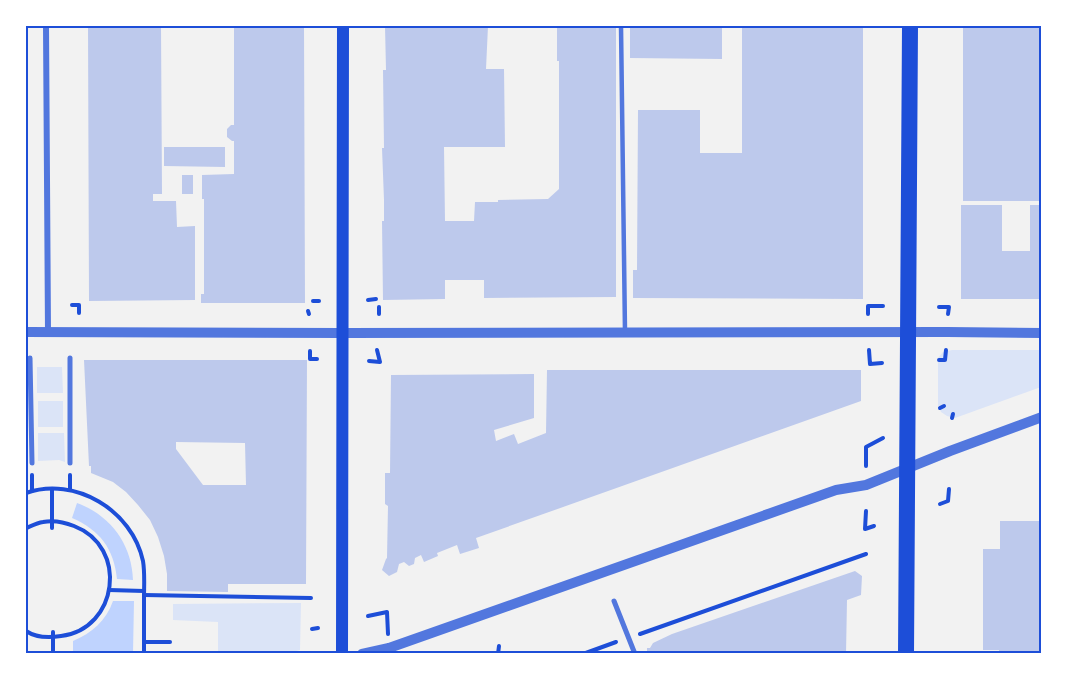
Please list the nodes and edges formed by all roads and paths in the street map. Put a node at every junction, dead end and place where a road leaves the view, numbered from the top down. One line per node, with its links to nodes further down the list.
1 (46, 26): 16 (street)
2 (343, 26): 19 (main road)
3 (621, 26): 17 (lane)
4 (910, 26): 18 (highway)
5 (368, 300): 6 (path)
6 (376, 300)
7 (72, 304): 11 (path)
8 (882, 306): 13 (path)
9 (939, 307): 14 (path)
10 (379, 308): 12 (path)
11 (79, 313)
12 (379, 314)
13 (868, 314)
14 (948, 314)
15 (26, 332): 16 (street)
16 (48, 332): 19 (street)
17 (625, 332): 18 (street); 19 (street)
18 (908, 332): 20 (street); 36 (highway)
19 (343, 333): 65 (main road)
20 (1041, 333)
21 (377, 350): 29 (path)
22 (869, 350): 30 (path)
23 (946, 350): 28 (path)
24 (310, 351): 27 (path)
25 (30, 358): 33 (street)
26 (70, 358): 34 (street)
27 (317, 359)
28 (939, 360)
29 (369, 361)
30 (882, 363)
31 (1041, 417): 36 (street)
32 (883, 438): 35 (path)
33 (32, 463)
34 (70, 463)
35 (866, 466)
36 (907, 468): 66 (street); 70 (highway)
37 (52, 489): 39 (path); 42 (path); 48 (path)
38 (948, 489): 40 (path)
39 (26, 493)
40 (940, 504)
41 (866, 511): 43 (path)
42 (52, 522): 44 (path); 45 (path); 47 (path)
43 (874, 526)
44 (26, 528)
45 (52, 528)
46 (866, 554): 57 (path)
47 (109, 590): 48 (path); 55 (path)
48 (144, 593): 49 (path); 58 (path)
49 (311, 598)
50 (614, 600): 57 (street)
51 (368, 616): 56 (path)
52 (318, 628): 53 (path)
53 (312, 629)
54 (26, 631): 55 (path)
55 (53, 635): 62 (path)
56 (388, 635)
57 (628, 638): 68 (path); 69 (street)
58 (144, 642): 59 (path); 63 (path)
59 (170, 642)
60 (499, 646): 67 (path)
61 (312, 653): 64 (path)
62 (53, 654)
63 (144, 654)
64 (302, 654)
65 (342, 654)
66 (362, 654)
67 (498, 654)
68 (583, 654)
69 (635, 654)
70 (906, 654)

